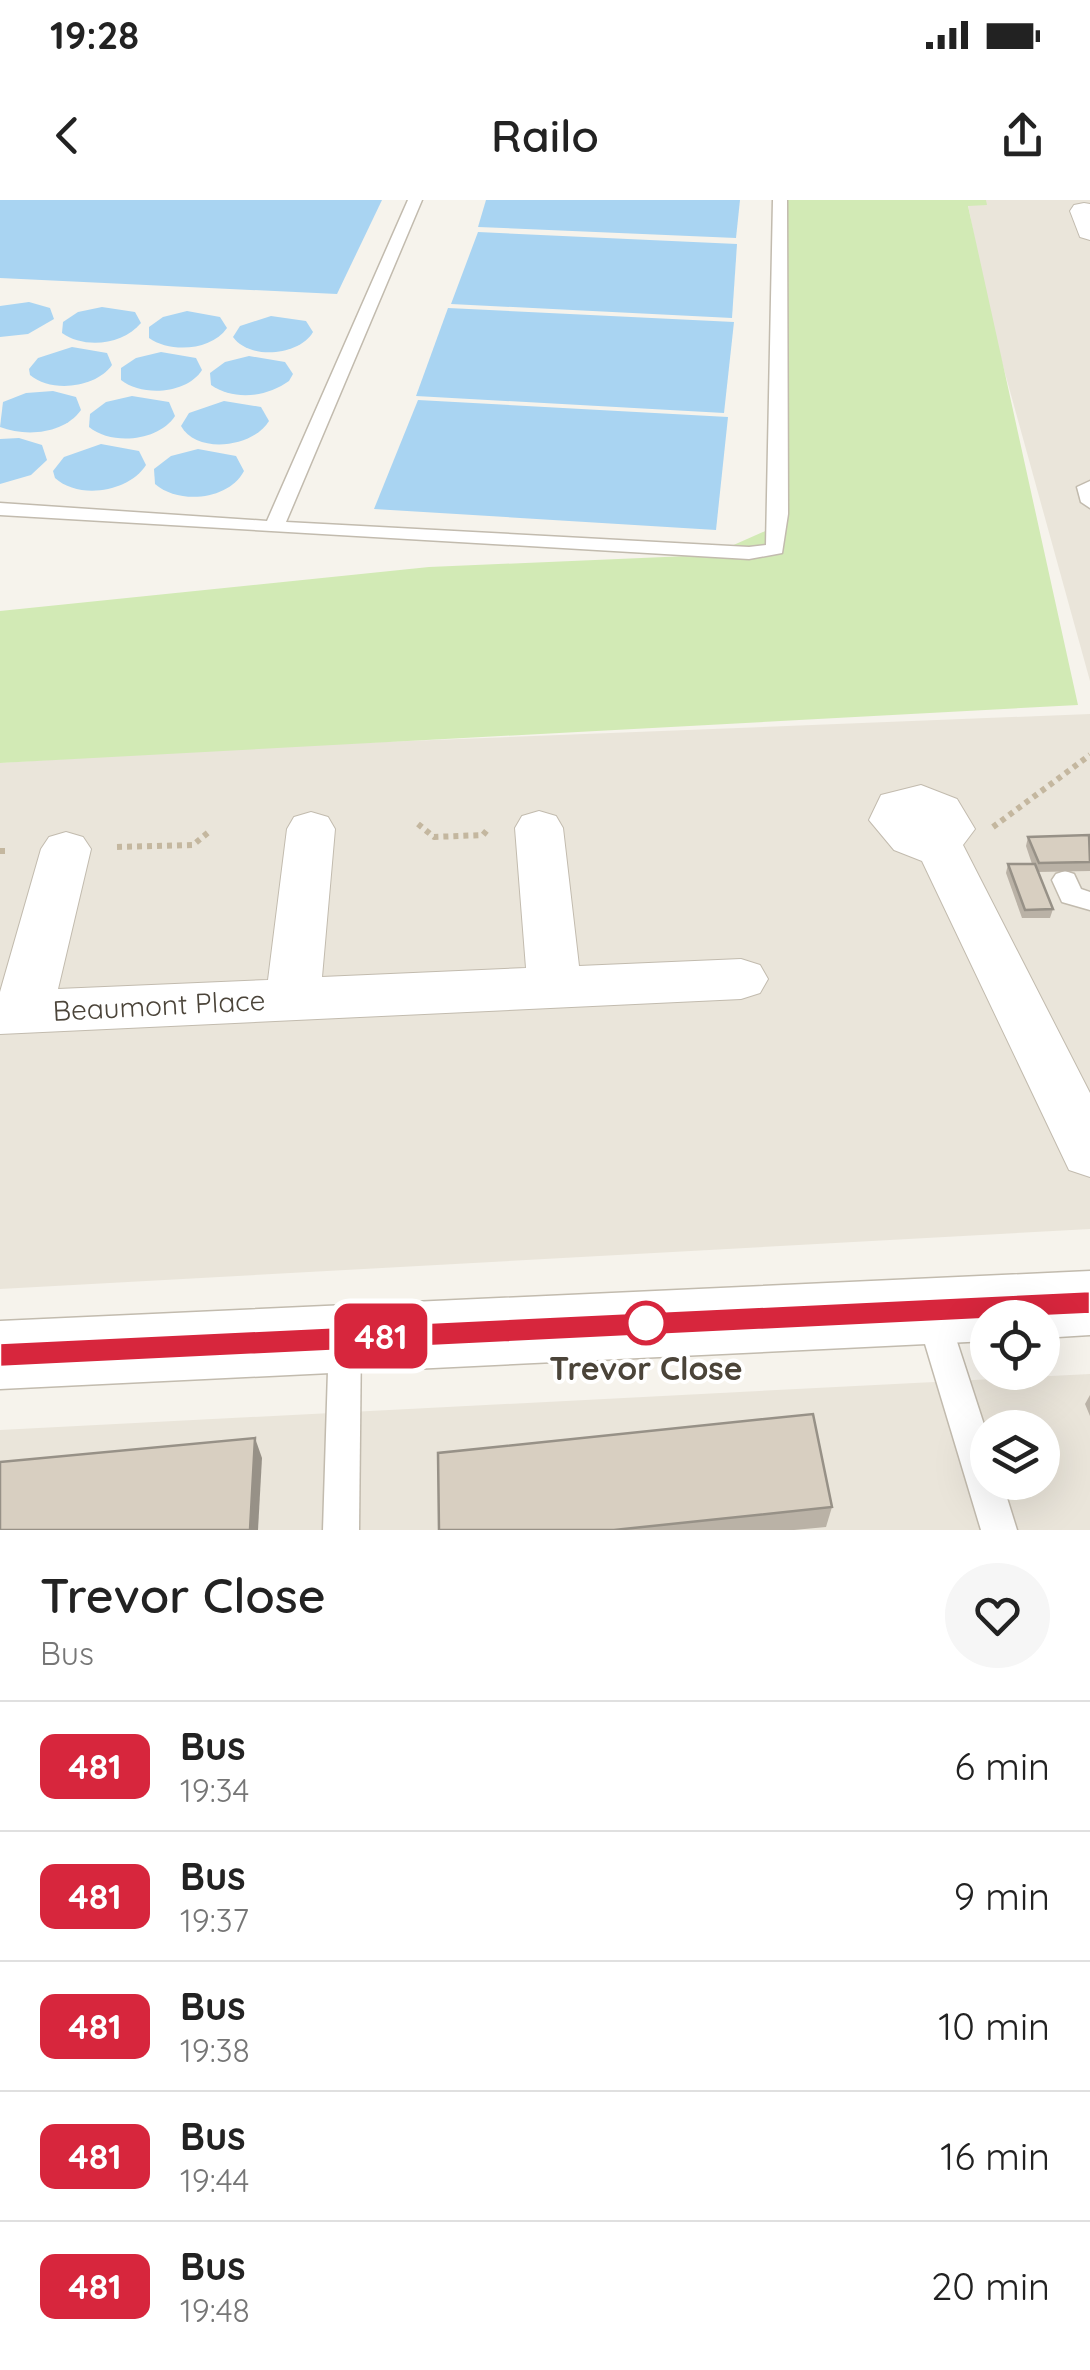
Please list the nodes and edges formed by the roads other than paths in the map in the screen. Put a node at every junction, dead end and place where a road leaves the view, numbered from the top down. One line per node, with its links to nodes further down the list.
1 (416, 200): 6 (lane)
2 (780, 200): 6 (lane)
3 (1090, 487): 4 (lane)
4 (1090, 502)
5 (0, 509): 6 (lane)
6 (274, 527)
7 (539, 828): 14 (street)
8 (311, 829): 15 (street, Beaumont Place)
9 (66, 848): 16 (street, Beaumont Place)
10 (940, 848): 17 (street)
11 (1065, 880): 12 (lane)
12 (1090, 901)
13 (741, 980): 14 (street, Beaumont Place)
14 (555, 988): 15 (street, Beaumont Place)
15 (294, 998): 16 (street, Beaumont Place)
16 (12, 1012)
17 (1090, 1152)
18 (1090, 1302): 19 (street)
19 (930, 1309): 20 (street); 23 (lane)
20 (345, 1338): 21 (street); 22 (lane)
21 (0, 1355)
22 (341, 1530)
23 (999, 1530)

